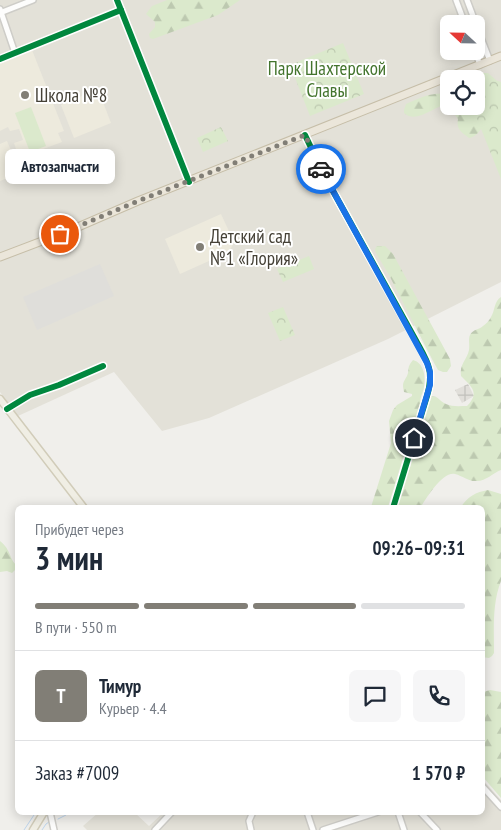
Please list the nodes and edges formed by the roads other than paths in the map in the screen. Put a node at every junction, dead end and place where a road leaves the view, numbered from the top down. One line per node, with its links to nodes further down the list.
1 (33, 0): 6 (street)
2 (456, 0): 7 (street)
3 (467, 0): 8 (street)
4 (119, 1): 5 (street)
5 (121, 10): 10 (street); 17 (street)
6 (0, 12): 10 (street)
7 (462, 15)
8 (473, 15)
9 (485, 48): 14 (street)
10 (15, 53): 12 (street)
11 (501, 56): 14 (highway)
12 (0, 59)
13 (478, 60): 15 (street)
14 (490, 61): 15 (highway)
15 (480, 65): 16 (highway)
16 (305, 135): 17 (highway); 23 (street)
17 (189, 182): 18 (highway)
18 (0, 257)
19 (103, 366): 21 (street)
20 (0, 399): 21 (main road)
21 (7, 409): 22 (main road)
22 (82, 505)
23 (394, 505)
24 (485, 789): 25 (street)
25 (501, 807)
26 (42, 815): 34 (main road)
27 (51, 815): 35 (street)
28 (169, 815): 36 (street)
29 (251, 815): 37 (street)
30 (308, 815): 38 (street)
31 (369, 815): 39 (street)
32 (399, 815): 40 (street)
33 (423, 815): 41 (street)
34 (33, 830)
35 (54, 830)
36 (155, 830)
37 (250, 830)
38 (313, 830)
39 (323, 830)
40 (404, 830)
41 (437, 830)

